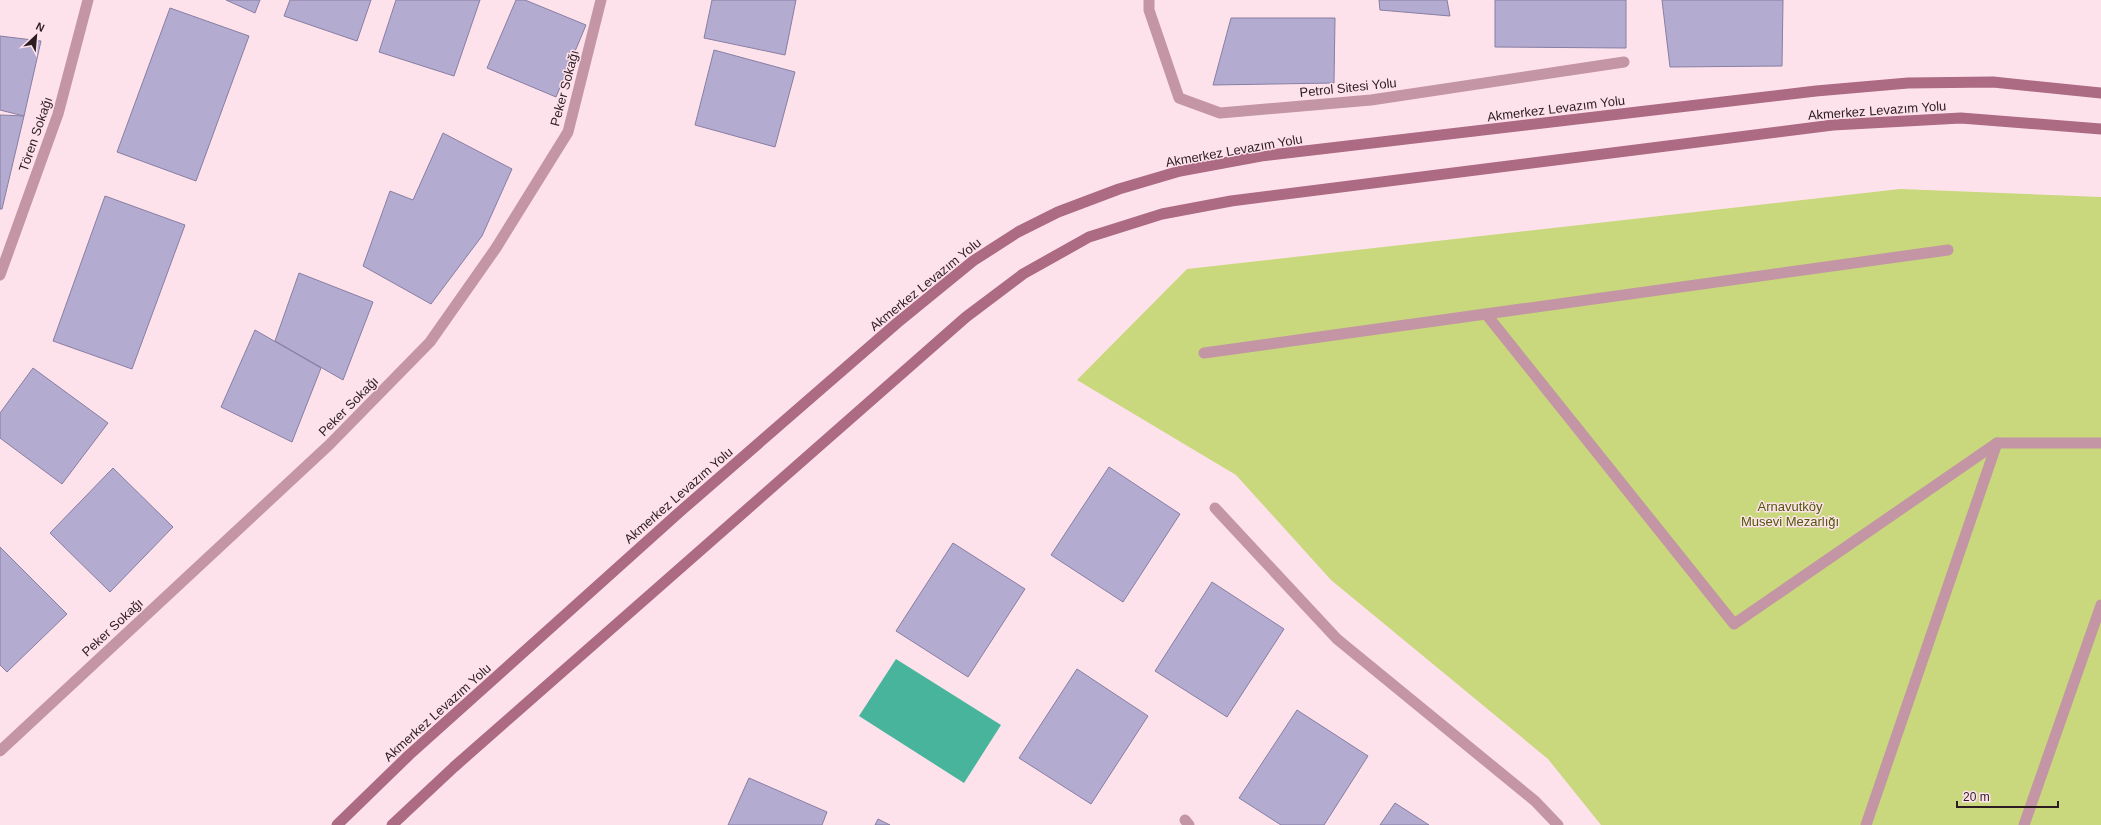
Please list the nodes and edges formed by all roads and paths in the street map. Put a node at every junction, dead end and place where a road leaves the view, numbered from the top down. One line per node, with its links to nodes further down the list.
1 (88, 0): 8 (street, Tören Sokağı)
2 (601, 0): 15 (street, Peker Sokağı)
3 (1149, 0): 4 (street, Petrol Sitesi Yolu)
4 (1624, 62)
5 (2101, 93): 16 (main road, Akmerkez Levazım Yolu)
6 (2101, 129): 17 (main road, Akmerkez Levazım Yolu)
7 (1948, 250): 9 (street)
8 (0, 275)
9 (1486, 314): 10 (street); 11 (street)
10 (1204, 353)
11 (1997, 443): 12 (street); 19 (street)
12 (2101, 443)
13 (1216, 508): 18 (street)
14 (2101, 605): 20 (street)
15 (0, 751)
16 (337, 825)
17 (392, 825)
18 (1558, 825)
19 (1866, 825)
20 (2024, 825)

